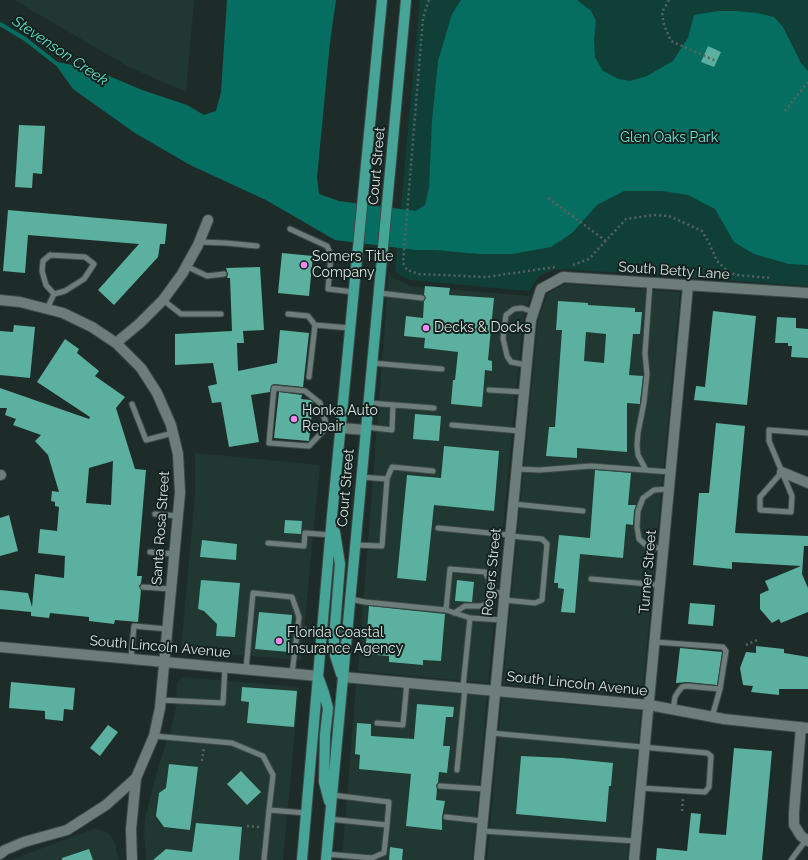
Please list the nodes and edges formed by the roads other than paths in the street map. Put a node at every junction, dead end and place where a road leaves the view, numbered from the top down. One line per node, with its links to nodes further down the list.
1 (382, 0): 8 (main road, Court Street)
2 (406, 0): 15 (main road, Court Street)
3 (208, 220): 5 (street)
4 (290, 229): 7 (lane)
5 (199, 242): 6 (lane); 9 (street)
6 (257, 246)
7 (331, 255): 8 (lane); 14 (lane)
8 (357, 255): 14 (main road, Court Street)
9 (186, 266): 10 (lane); 20 (street)
10 (224, 274)
11 (650, 283): 12 (street, South Betty Lane); 13 (street, South Betty Lane); 46 (lane)
12 (688, 286): 16 (street, South Betty Lane); 48 (street, Turner Street)
13 (541, 289): 22 (street, Rogers Street)
14 (354, 292): 26 (main road, Court Street)
15 (379, 293): 18 (lane); 28 (main road, Court Street)
16 (808, 293)
17 (54, 294): 17 (lane); 21 (lane)
18 (422, 298)
19 (0, 300): 21 (street)
20 (163, 300): 23 (lane); 27 (street)
21 (47, 309): 27 (street)
22 (533, 312): 29 (street, Rogers Street); 29 (lane)
23 (220, 314)
24 (288, 314): 25 (lane)
25 (314, 325): 26 (lane); 31 (lane)
26 (350, 328): 40 (main road, Court Street)
27 (116, 343): 43 (street, Santa Rosa Street)
28 (372, 363): 30 (lane); 34 (main road, Court Street)
29 (526, 365): 33 (street, Rogers Street)
30 (442, 369)
31 (309, 377)
32 (489, 390): 33 (lane)
33 (524, 392): 42 (street, Rogers Street)
34 (368, 403): 36 (lane); 41 (main road, Court Street)
35 (132, 404): 43 (lane)
36 (394, 405): 37 (lane); 41 (lane)
37 (434, 408)
38 (452, 425): 42 (lane)
39 (327, 427): 39 (lane); 40 (lane)
40 (341, 428): 41 (street); 58 (main road, Court Street)
41 (366, 429): 50 (main road, Court Street)
42 (520, 431): 45 (street, Rogers Street)
43 (173, 433): 57 (street, Santa Rosa Street)
44 (808, 433): 49 (lane)
45 (516, 469): 46 (lane); 54 (street, Rogers Street)
46 (646, 470): 48 (lane)
47 (433, 471): 51 (lane)
48 (671, 472): 53 (street, Turner Street)
49 (782, 472): 49 (lane); 52 (street)
50 (361, 477): 51 (lane); 63 (main road, Court Street)
51 (387, 479): 63 (lane)
52 (808, 483)
53 (670, 489): 64 (street, Turner Street); 64 (lane)
54 (513, 504): 55 (lane); 61 (street, Rogers Street)
55 (583, 511)
56 (155, 514): 57 (lane)
57 (178, 516): 66 (street, Santa Rosa Street)
58 (332, 516): 60 (main road, Court Street); 89 (main road)
59 (438, 528): 61 (lane)
60 (331, 535): 62 (lane); 80 (main road, Court Street)
61 (510, 535): 72 (street, Rogers Street); 72 (lane)
62 (268, 543)
63 (355, 545): 73 (main road, Court Street)
64 (664, 549): 68 (street, Turner Street)
65 (150, 552): 66 (lane)
66 (174, 554): 70 (street, Santa Rosa Street)
67 (591, 578): 68 (lane)
68 (660, 585): 81 (street, Turner Street)
69 (143, 587): 70 (lane)
70 (171, 589): 78 (street, Santa Rosa Street)
71 (491, 592): 72 (lane); 74 (lane); 75 (lane)
72 (504, 597): 77 (street, Rogers Street)
73 (350, 600): 74 (lane); 89 (main road, Court Street)
74 (446, 610): 75 (lane)
75 (454, 613): 76 (lane)
76 (470, 618): 77 (lane); 91 (lane)
77 (502, 620): 92 (street, Rogers Street)
78 (167, 629): 83 (lane); 84 (street, Santa Rosa Street)
79 (297, 629): 80 (lane); 86 (lane); 87 (lane)
80 (322, 632): 88 (main road, Court Street)
81 (655, 642): 93 (lane); 95 (street, Turner Street)
82 (0, 647): 83 (street, South Lincoln Avenue)
83 (131, 658): 84 (street, South Lincoln Avenue)
84 (164, 661): 85 (street, South Lincoln Avenue); 94 (street, Santa Rosa Street)
85 (225, 667): 86 (street, South Lincoln Avenue); 94 (lane)
86 (246, 669): 87 (street, South Lincoln Avenue)
87 (292, 674): 88 (street, South Lincoln Avenue)
88 (318, 676): 110 (main road, Court Street); 111 (main road)
89 (343, 677): 90 (street, South Lincoln Avenue); 108 (main road, Court Street)
90 (407, 682): 91 (street, South Lincoln Avenue); 98 (lane)
91 (464, 688): 92 (street, South Lincoln Avenue); 103 (lane)
92 (495, 690): 95 (street, South Lincoln Avenue); 100 (street, Rogers Street)
93 (720, 690): 96 (lane); 97 (lane)
94 (161, 700): 101 (street, Santa Rosa Street)
95 (649, 705): 96 (street, South Lincoln Avenue); 102 (street, Turner Street)
96 (673, 710): 97 (street, South Lincoln Avenue)
97 (712, 717): 99 (street, South Lincoln Avenue)
98 (377, 723)
99 (805, 727): 115 (street)
100 (491, 733): 102 (lane); 107 (street, Rogers Street)
101 (154, 736): 104 (street, Santa Rosa Street); 109 (lane)
102 (645, 748): 106 (street, Turner Street); 106 (lane)
103 (457, 770)
104 (136, 778): 117 (street); 120 (street, Santa Rosa Street)
105 (440, 786): 107 (lane)
106 (641, 788): 116 (street, Turner Street)
107 (486, 789): 114 (street, Rogers Street)
108 (332, 795): 111 (main road, Court Street); 113 (lane)
109 (269, 810): 110 (lane); 121 (lane)
110 (306, 813): 122 (main road, Court Street)
111 (330, 814): 113 (lane); 118 (main road, Court Street)
112 (446, 817): 114 (lane)
113 (387, 825): 119 (lane)
114 (482, 826): 116 (lane); 123 (street, Rogers Street)
115 (807, 840): 125 (lane)
116 (636, 841): 124 (street, Turner Street)
117 (2, 849)
118 (326, 857): 119 (lane)
119 (346, 858)
120 (132, 860)
121 (264, 860)
122 (302, 860)
123 (479, 860)
124 (634, 860)
125 (791, 860)

